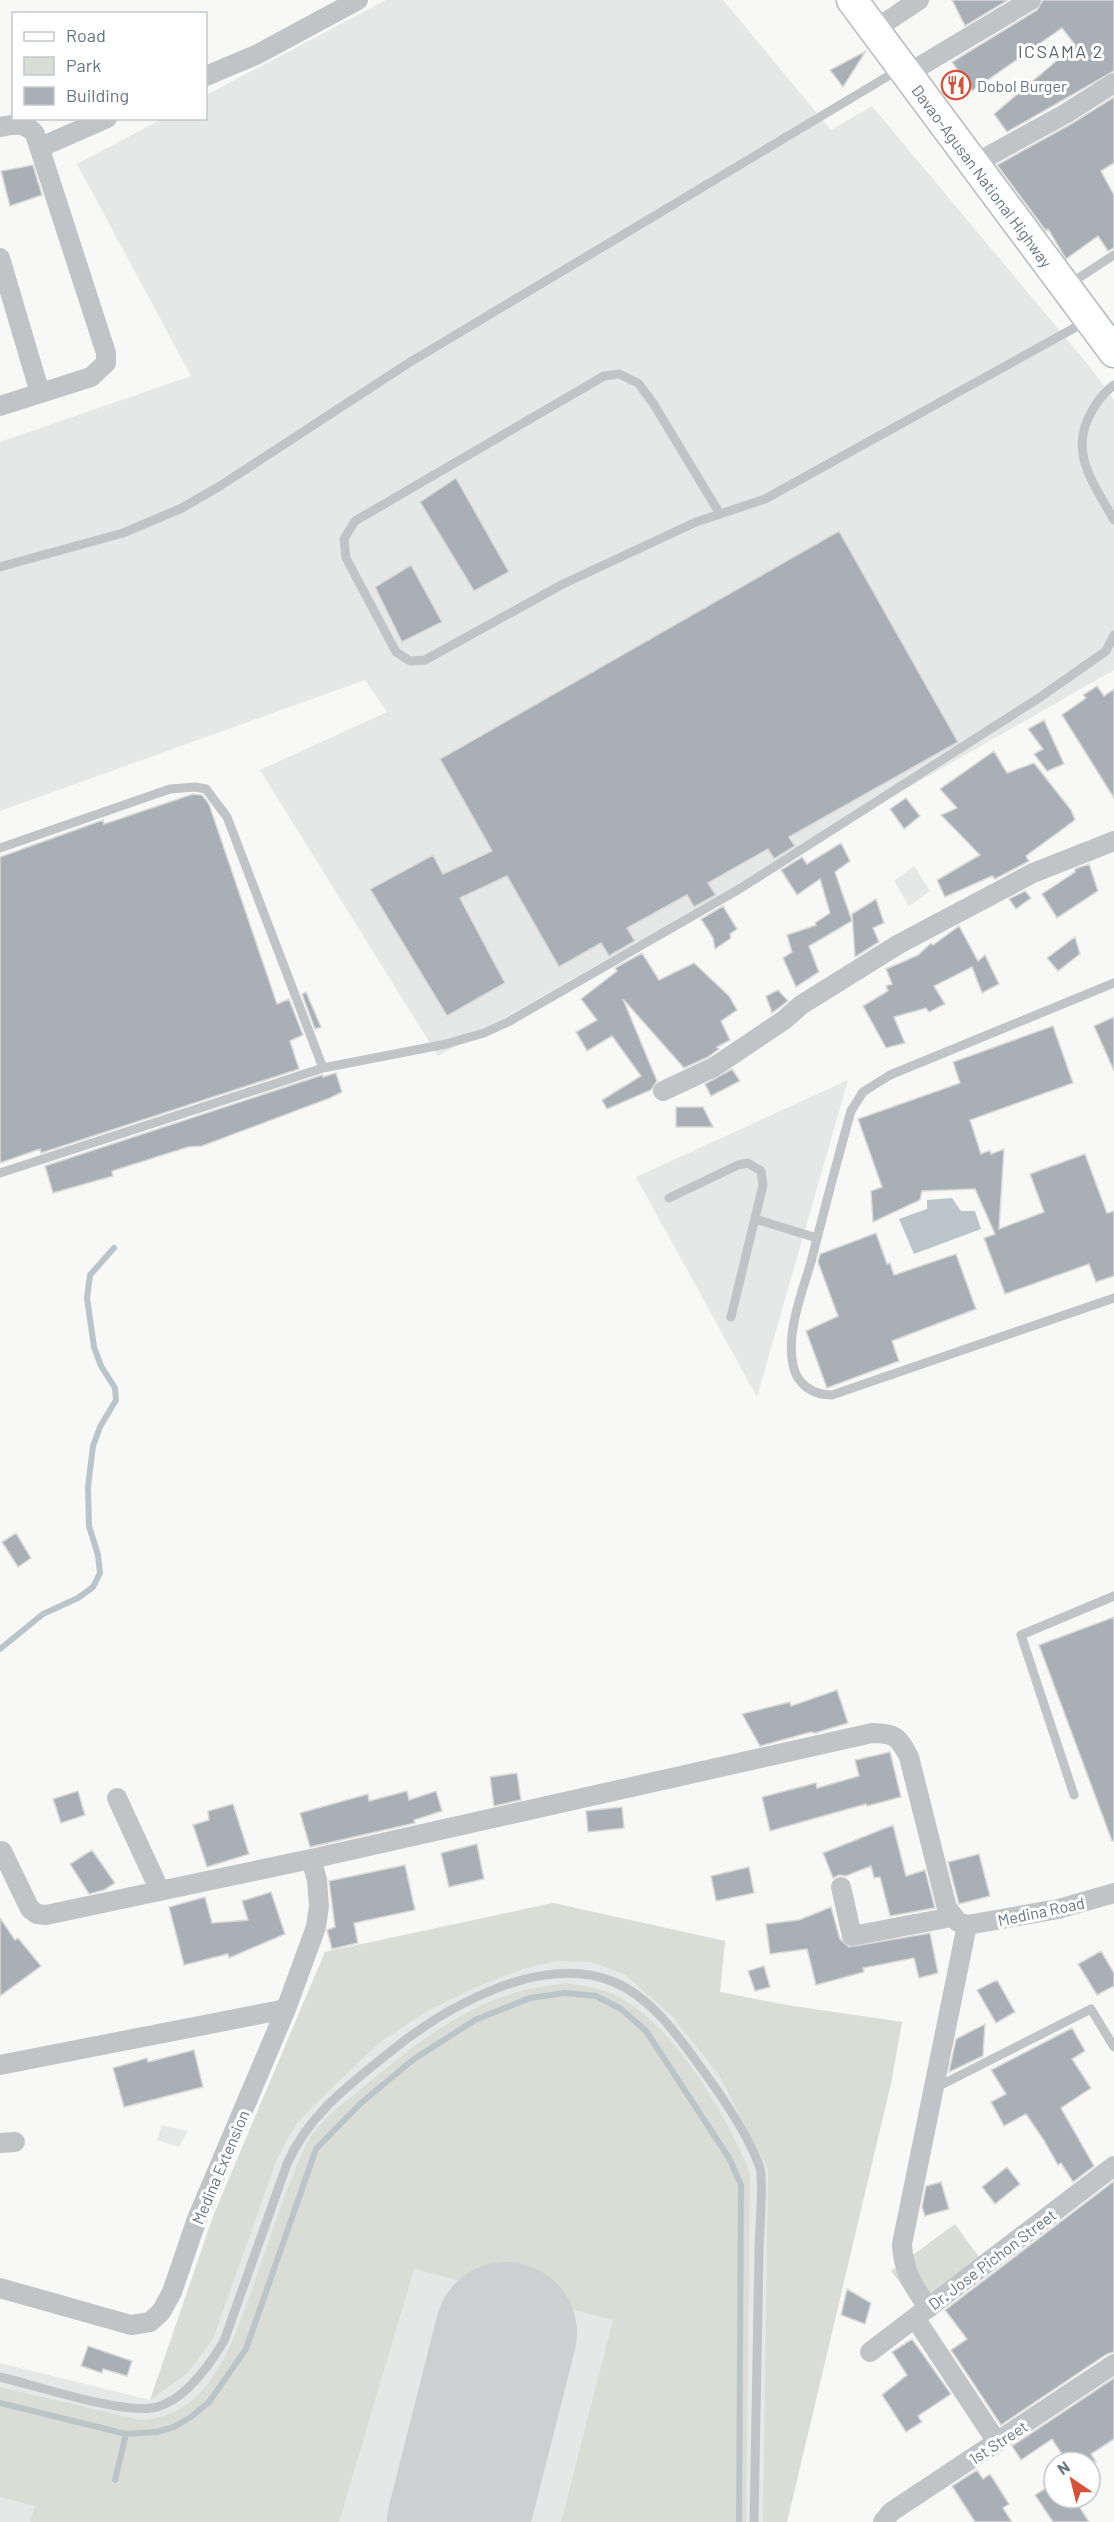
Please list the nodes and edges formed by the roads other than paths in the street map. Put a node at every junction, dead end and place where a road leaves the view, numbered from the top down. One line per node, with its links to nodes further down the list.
1 (358, 0): 7 (street)
2 (852, 0): 5 (main road, Davao-Agusan National Highway)
3 (919, 0): 5 (street)
4 (1031, 0): 6 (street)
5 (874, 30): 6 (main road, Davao-Agusan National Highway)
6 (904, 71): 12 (main road, Davao-Agusan National Highway); 23 (lane)
7 (207, 76)
8 (1114, 83): 12 (street)
9 (102, 120): 11 (street)
10 (0, 127): 11 (street)
11 (41, 147): 19 (street)
12 (974, 164): 15 (main road, Davao-Agusan National Highway)
13 (1114, 255): 15 (lane)
14 (0, 258): 19 (street)
15 (1066, 287): 16 (main road, Davao-Agusan National Highway)
16 (1090, 319): 17 (main road, Davao-Agusan National Highway); 21 (lane)
17 (1114, 352)
18 (1114, 385): 22 (lane)
19 (40, 393): 20 (street)
20 (0, 406)
21 (720, 514): 21 (lane)
22 (1114, 520)
23 (0, 567)
24 (1114, 635): 28 (lane)
25 (1114, 841): 29 (street)
26 (0, 848): 28 (lane)
27 (1114, 983): 33 (lane)
28 (323, 1068): 30 (lane)
29 (663, 1091)
30 (0, 1173)
31 (669, 1198): 32 (lane)
32 (755, 1219): 33 (lane); 35 (lane)
33 (817, 1238): 34 (lane)
34 (1114, 1298)
35 (731, 1317)
36 (1114, 1596): 37 (lane)
37 (1074, 1795)
38 (117, 1798): 42 (street)
39 (2, 1851): 42 (street)
40 (311, 1859): 42 (street); 44 (street); 45 (street, Medina Extension)
41 (841, 1887): 44 (street, Medina Road)
42 (160, 1891)
43 (1114, 1893): 44 (street, Medina Road)
44 (959, 1921): 48 (street)
45 (286, 2009): 47 (street); 50 (street, Medina Extension)
46 (1114, 2047): 48 (lane)
47 (0, 2066)
48 (933, 2089): 51 (street)
49 (1114, 2166): 51 (street, Dr. Jose Pichon Street)
50 (0, 2288)
51 (922, 2313): 52 (street, Dr. Jose Pichon Street); 55 (street)
52 (870, 2352)
53 (1114, 2364): 55 (street, 1st Street)
54 (0, 2377): 57 (lane)
55 (997, 2442): 56 (street, 1st Street)
56 (883, 2521)
57 (754, 2522)

